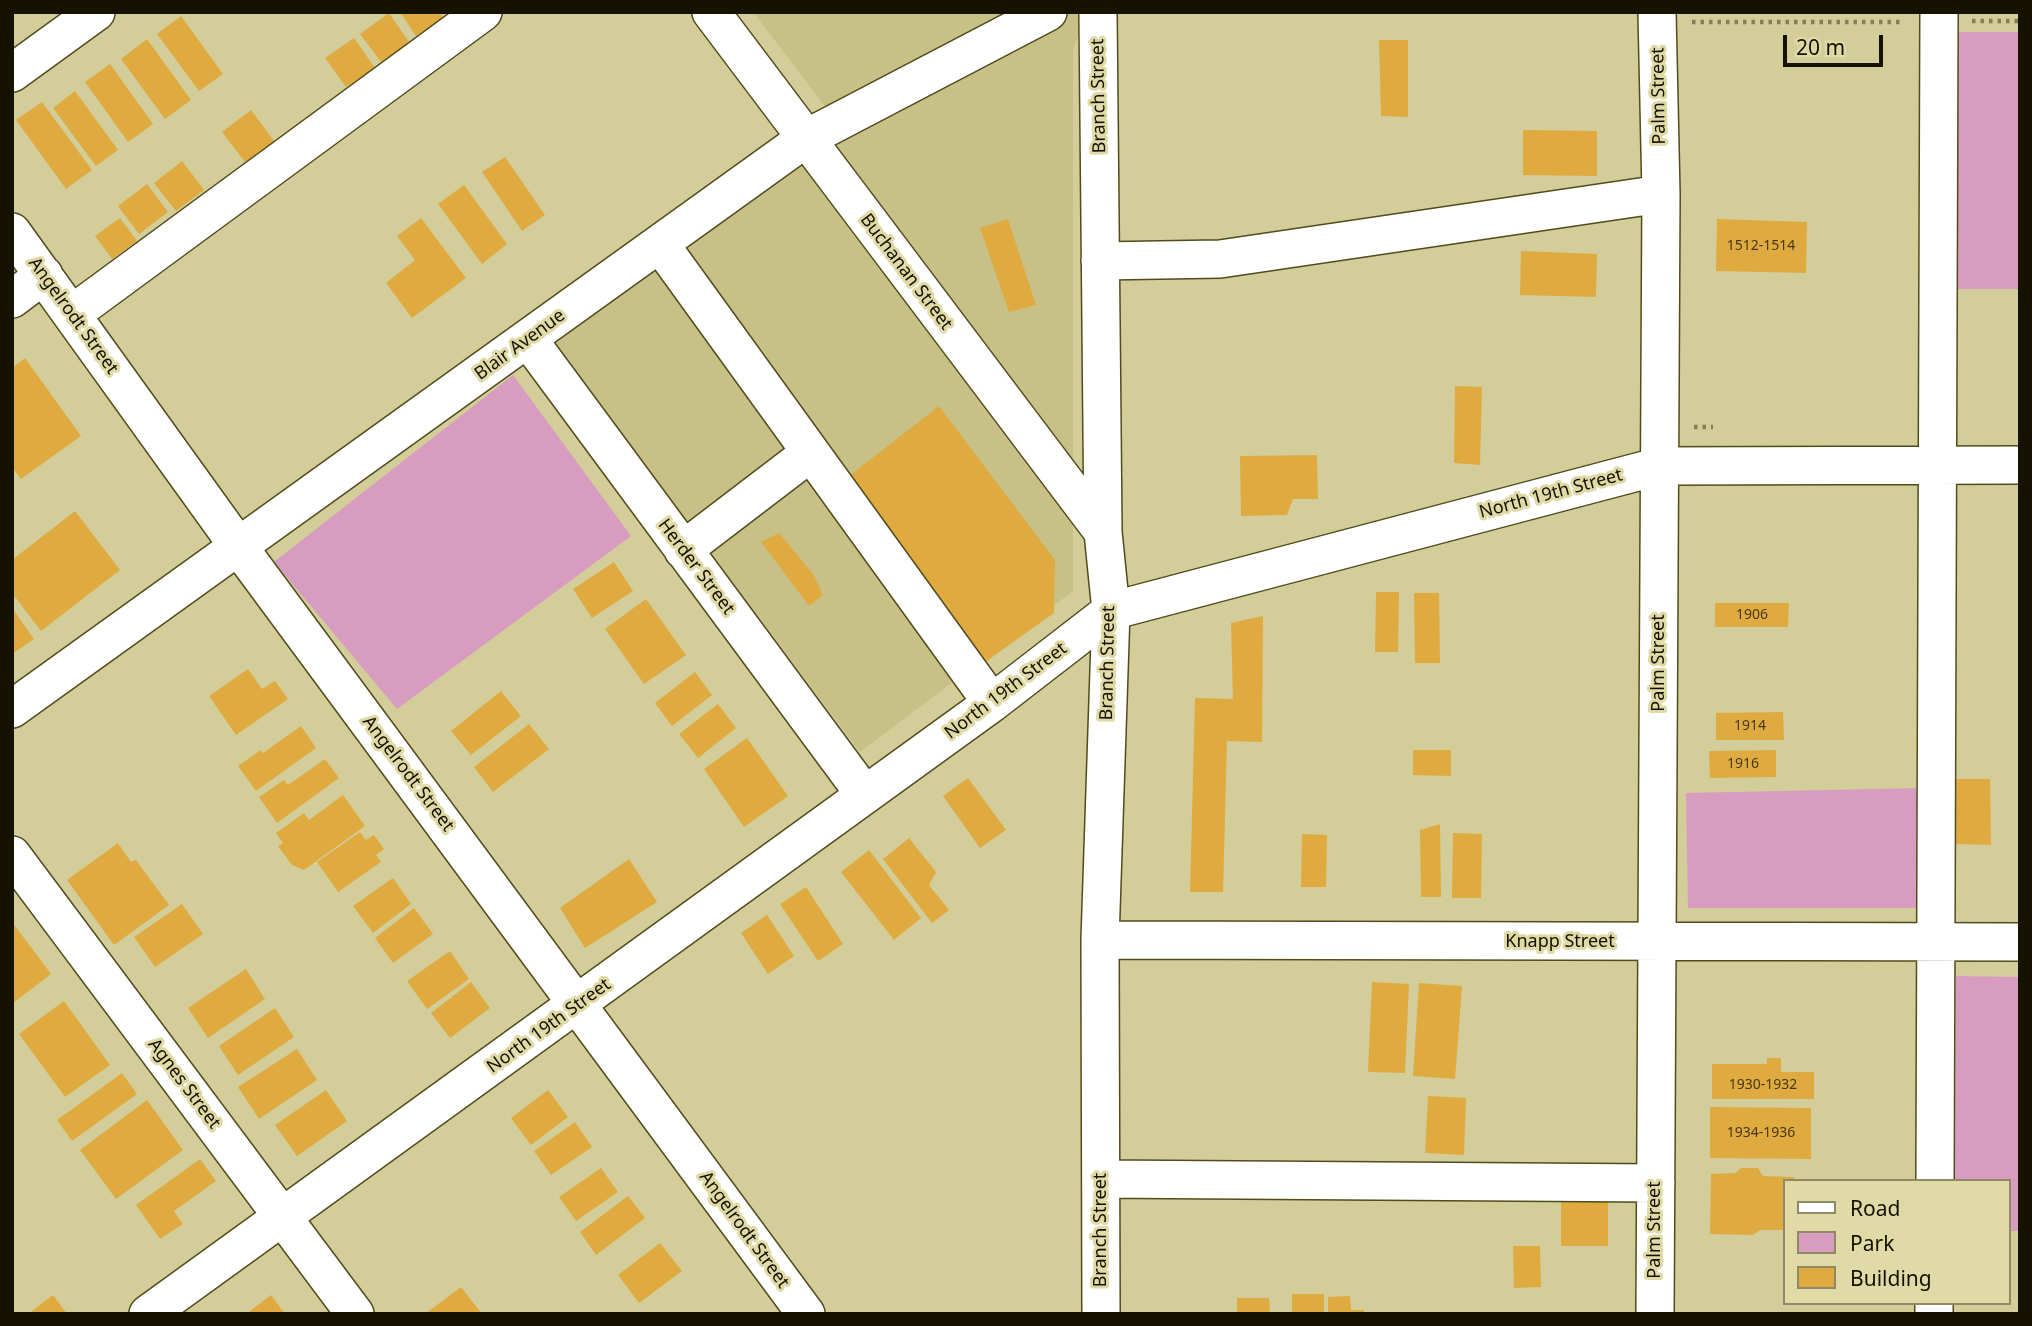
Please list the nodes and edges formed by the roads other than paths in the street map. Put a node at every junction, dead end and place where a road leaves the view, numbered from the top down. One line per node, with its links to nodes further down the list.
1 (96, 12): 8 (street)
2 (483, 12): 16 (street)
3 (711, 12): 9 (street, Buchanan Street)
4 (1048, 12): 9 (street, Blair Avenue)
5 (1098, 12): 13 (street, Branch Street)
6 (1657, 12): 10 (street, Palm Street)
7 (1939, 17): 19 (street)
8 (12, 73)
9 (805, 139): 12 (street, Blair Avenue); 22 (street, Buchanan Street)
10 (1661, 194): 13 (street); 21 (street, Palm Street)
11 (12, 232): 14 (street, Angelrodt Street)
12 (660, 244): 17 (street, Blair Avenue); 18 (street)
13 (1100, 261): 22 (street, Branch Street)
14 (44, 275): 15 (street); 16 (street, Angelrodt Street)
15 (12, 299)
16 (72, 314): 23 (street, Angelrodt Street)
17 (528, 340): 23 (street, Blair Avenue); 24 (street, Herder Street)
18 (810, 453): 24 (street); 26 (street)
19 (1936, 465): 20 (street, North 19th Street); 21 (street, North 19th Street); 32 (street)
20 (2020, 465)
21 (1660, 466): 25 (street, North 19th Street); 31 (street, Palm Street)
22 (1103, 532): 25 (street, Branch Street)
23 (238, 546): 27 (street, Blair Avenue); 34 (street, Angelrodt Street)
24 (683, 550): 28 (street, Herder Street)
25 (1111, 611): 26 (street, North 19th Street); 30 (street, Branch Street)
26 (992, 704): 28 (street, North 19th Street)
27 (12, 709)
28 (865, 795): 34 (street, North 19th Street)
29 (12, 855): 38 (street, Agnes Street)
30 (1100, 940): 31 (street, Knapp Street); 35 (street, Branch Street)
31 (1658, 942): 32 (street, Knapp Street); 37 (street, Palm Street)
32 (1938, 942): 33 (street, Knapp Street); 36 (street)
33 (2020, 942)
34 (579, 1005): 38 (street, North 19th Street); 41 (street, Angelrodt Street)
35 (1101, 1179): 37 (street); 42 (street, Branch Street)
36 (1935, 1179)
37 (1656, 1183): 43 (street, Palm Street)
38 (283, 1218): 39 (street, North 19th Street); 40 (street, Agnes Street)
39 (148, 1314)
40 (355, 1314)
41 (806, 1314)
42 (1101, 1314)
43 (1655, 1314)

